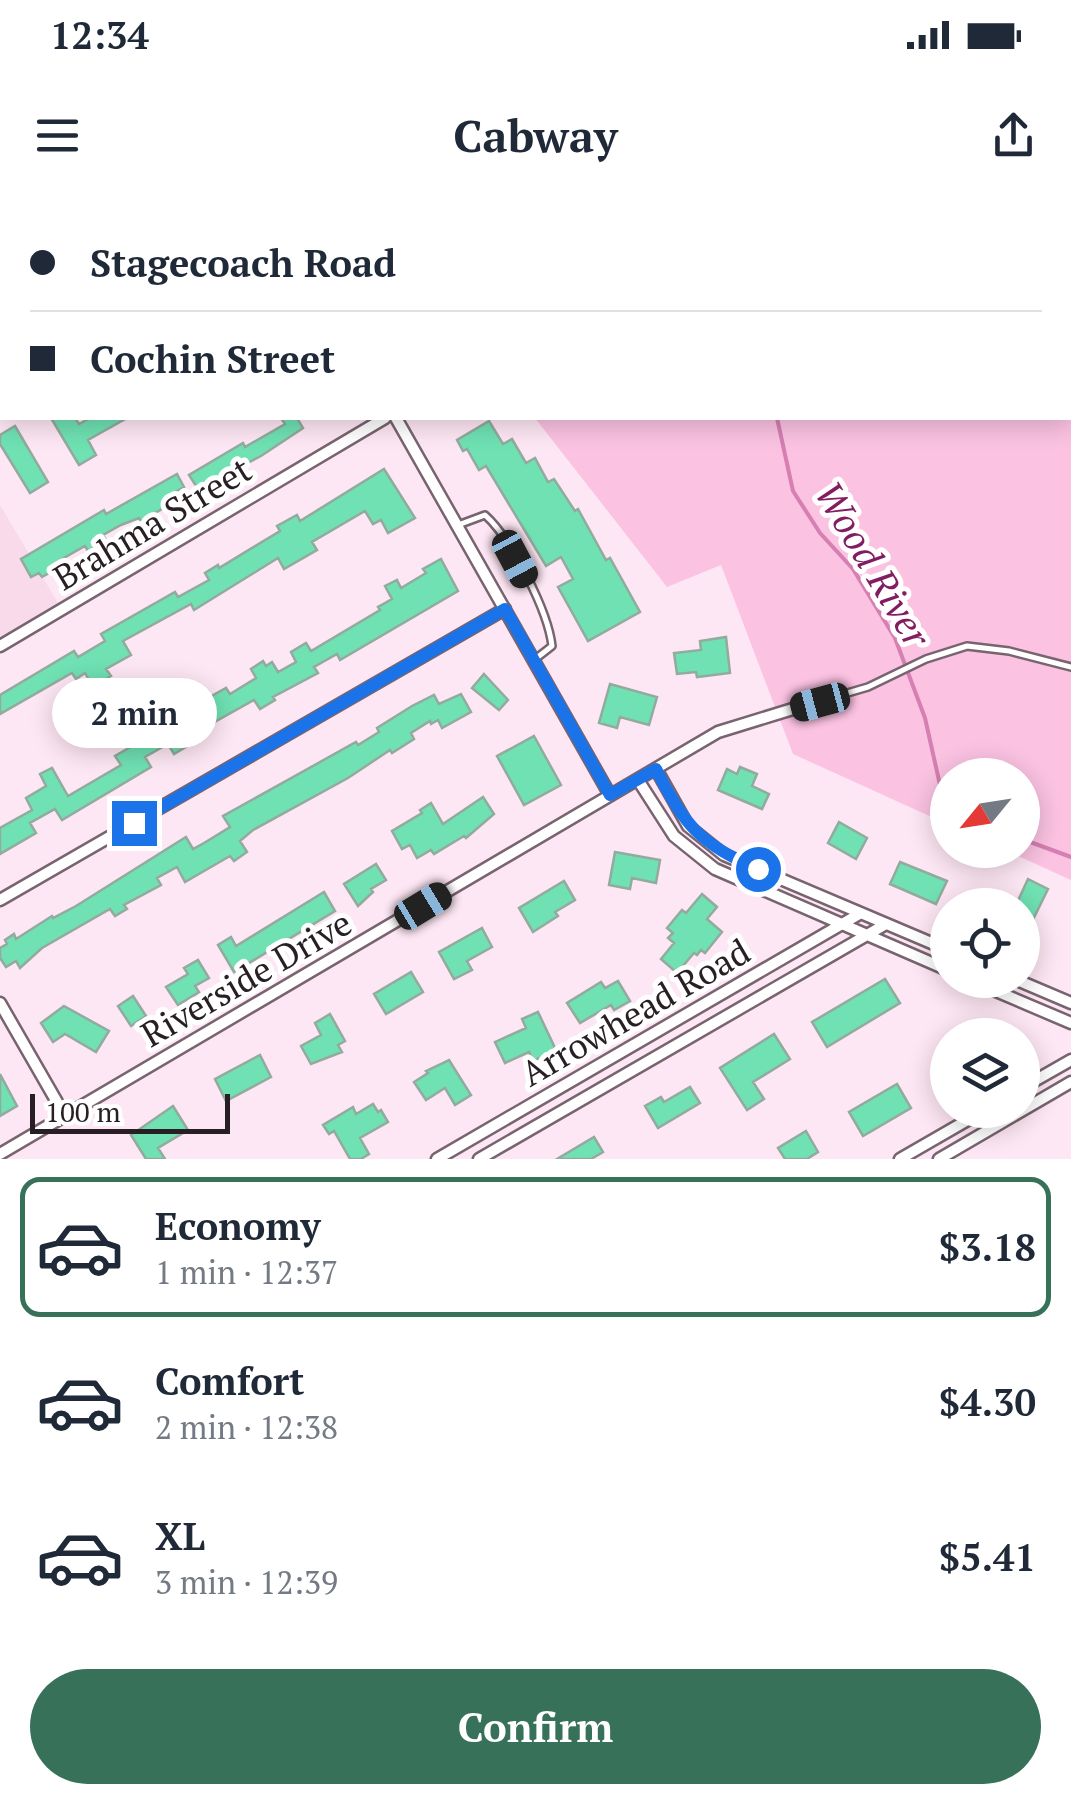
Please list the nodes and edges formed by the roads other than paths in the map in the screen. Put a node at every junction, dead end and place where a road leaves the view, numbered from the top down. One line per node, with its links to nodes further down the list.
1 (381, 420): 5 (street, Brahma Street)
2 (397, 420): 3 (street)
3 (457, 526): 4 (street); 6 (lane)
4 (505, 609): 6 (street); 12 (street)
5 (0, 646)
6 (534, 660): 11 (street)
7 (1071, 667): 8 (lane, Riverside Drive)
8 (796, 708): 9 (street, Riverside Drive)
9 (656, 769): 10 (street, Riverside Drive); 13 (street)
10 (638, 780): 11 (street, Riverside Drive); 14 (street)
11 (610, 795): 27 (street, Riverside Drive)
12 (0, 900)
13 (861, 913): 14 (street, Arrowhead Road); 15 (street)
14 (840, 924): 16 (street); 30 (street, Arrowhead Road)
15 (886, 924): 16 (street, Arrowhead Road); 17 (street)
16 (866, 936): 18 (street); 31 (street, Arrowhead Road)
17 (930, 942)
18 (930, 963)
19 (1040, 990): 22 (street)
20 (1012, 998): 23 (street)
21 (0, 1003): 27 (street)
22 (1071, 1003)
23 (1071, 1023)
24 (1071, 1060): 25 (street)
25 (1040, 1078)
26 (1071, 1082): 33 (street)
27 (65, 1116): 29 (street, Riverside Drive)
28 (954, 1128): 32 (street)
29 (0, 1154)
30 (437, 1159)
31 (479, 1159)
32 (900, 1159)
33 (939, 1159)

